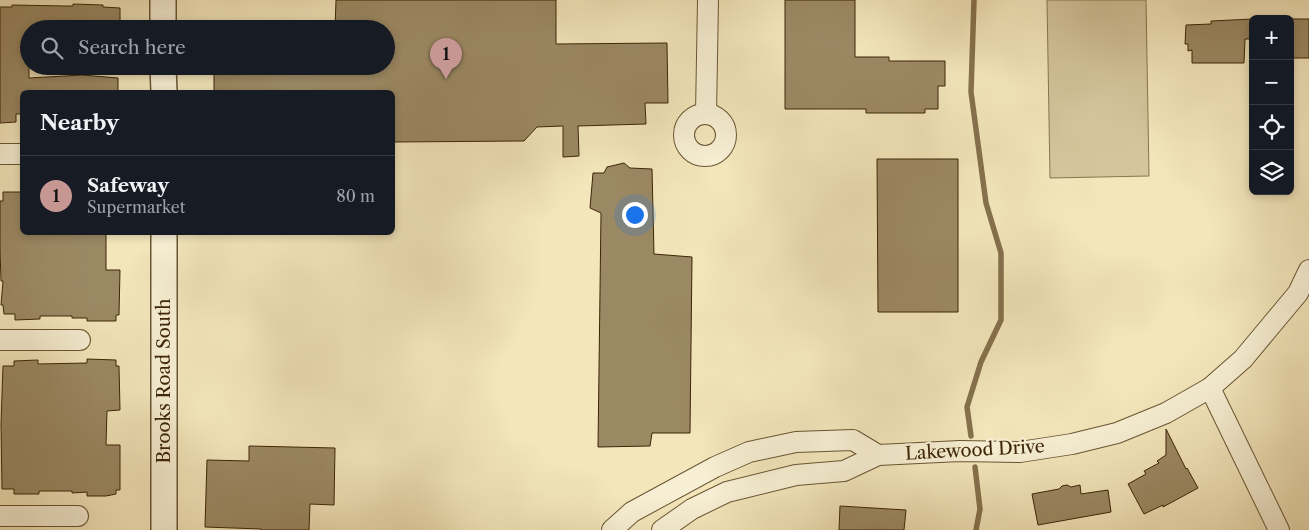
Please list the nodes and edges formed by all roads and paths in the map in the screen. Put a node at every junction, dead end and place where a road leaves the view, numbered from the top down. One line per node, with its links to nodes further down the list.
1 (163, 0): 3 (street)
2 (708, 0): 6 (street)
3 (163, 20)
4 (164, 75): 5 (street)
5 (164, 90)
6 (706, 114)
7 (0, 154): 8 (street)
8 (20, 154)
9 (164, 235): 17 (street, Brooks Road South)
10 (1309, 270): 13 (street, Lakewood Drive)
11 (0, 340): 12 (street)
12 (80, 340)
13 (1210, 388): 14 (street, Lakewood Drive); 20 (street)
14 (878, 455): 18 (street); 19 (street, Lakewood Drive)
15 (0, 516): 16 (street)
16 (78, 516)
17 (164, 530)
18 (612, 530)
19 (662, 530)
20 (1278, 530)

